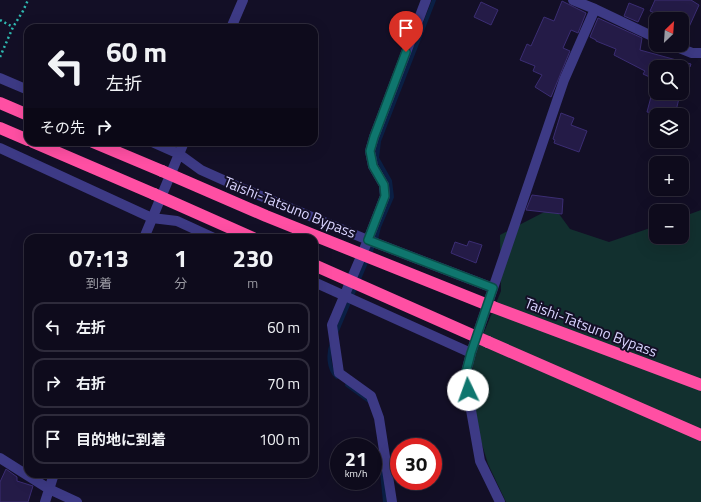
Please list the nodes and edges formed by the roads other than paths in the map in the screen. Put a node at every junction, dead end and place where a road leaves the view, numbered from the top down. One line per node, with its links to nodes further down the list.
1 (243, 0): 5 (street)
2 (426, 0): 27 (street)
3 (573, 0): 4 (street)
4 (595, 9): 6 (street); 30 (street)
5 (233, 24)
6 (649, 35)
7 (689, 52): 8 (street)
8 (701, 53)
9 (0, 78): 10 (street)
10 (24, 88)
11 (0, 103): 12 (highway)
12 (24, 112)
13 (0, 128): 14 (highway)
14 (24, 138)
15 (42, 146): 24 (highway, bridge)
16 (103, 146): 25 (highway, Taishi-Tatsuno Bypass, bridge)
17 (161, 146): 20 (street)
18 (182, 146): 20 (street)
19 (0, 148): 21 (street)
20 (179, 154): 21 (street); 27 (street)
21 (152, 218): 22 (street); 23 (street)
22 (146, 234)
23 (205, 234)
24 (244, 234)
25 (311, 234)
26 (318, 237): 33 (highway, Taishi-Tatsuno Bypass, bridge)
27 (368, 240): 30 (street); 31 (street)
28 (318, 267): 34 (highway, bridge)
29 (318, 284): 31 (street)
30 (493, 288): 32 (street)
31 (343, 296): 32 (street); 42 (street)
32 (471, 353): 43 (street)
33 (701, 385)
34 (701, 435)
35 (0, 458): 36 (street)
36 (24, 473)
37 (32, 478): 39 (street)
38 (53, 478): 39 (street)
39 (49, 489): 40 (street); 41 (street)
40 (45, 502)
41 (77, 502)
42 (392, 502)
43 (500, 502)

